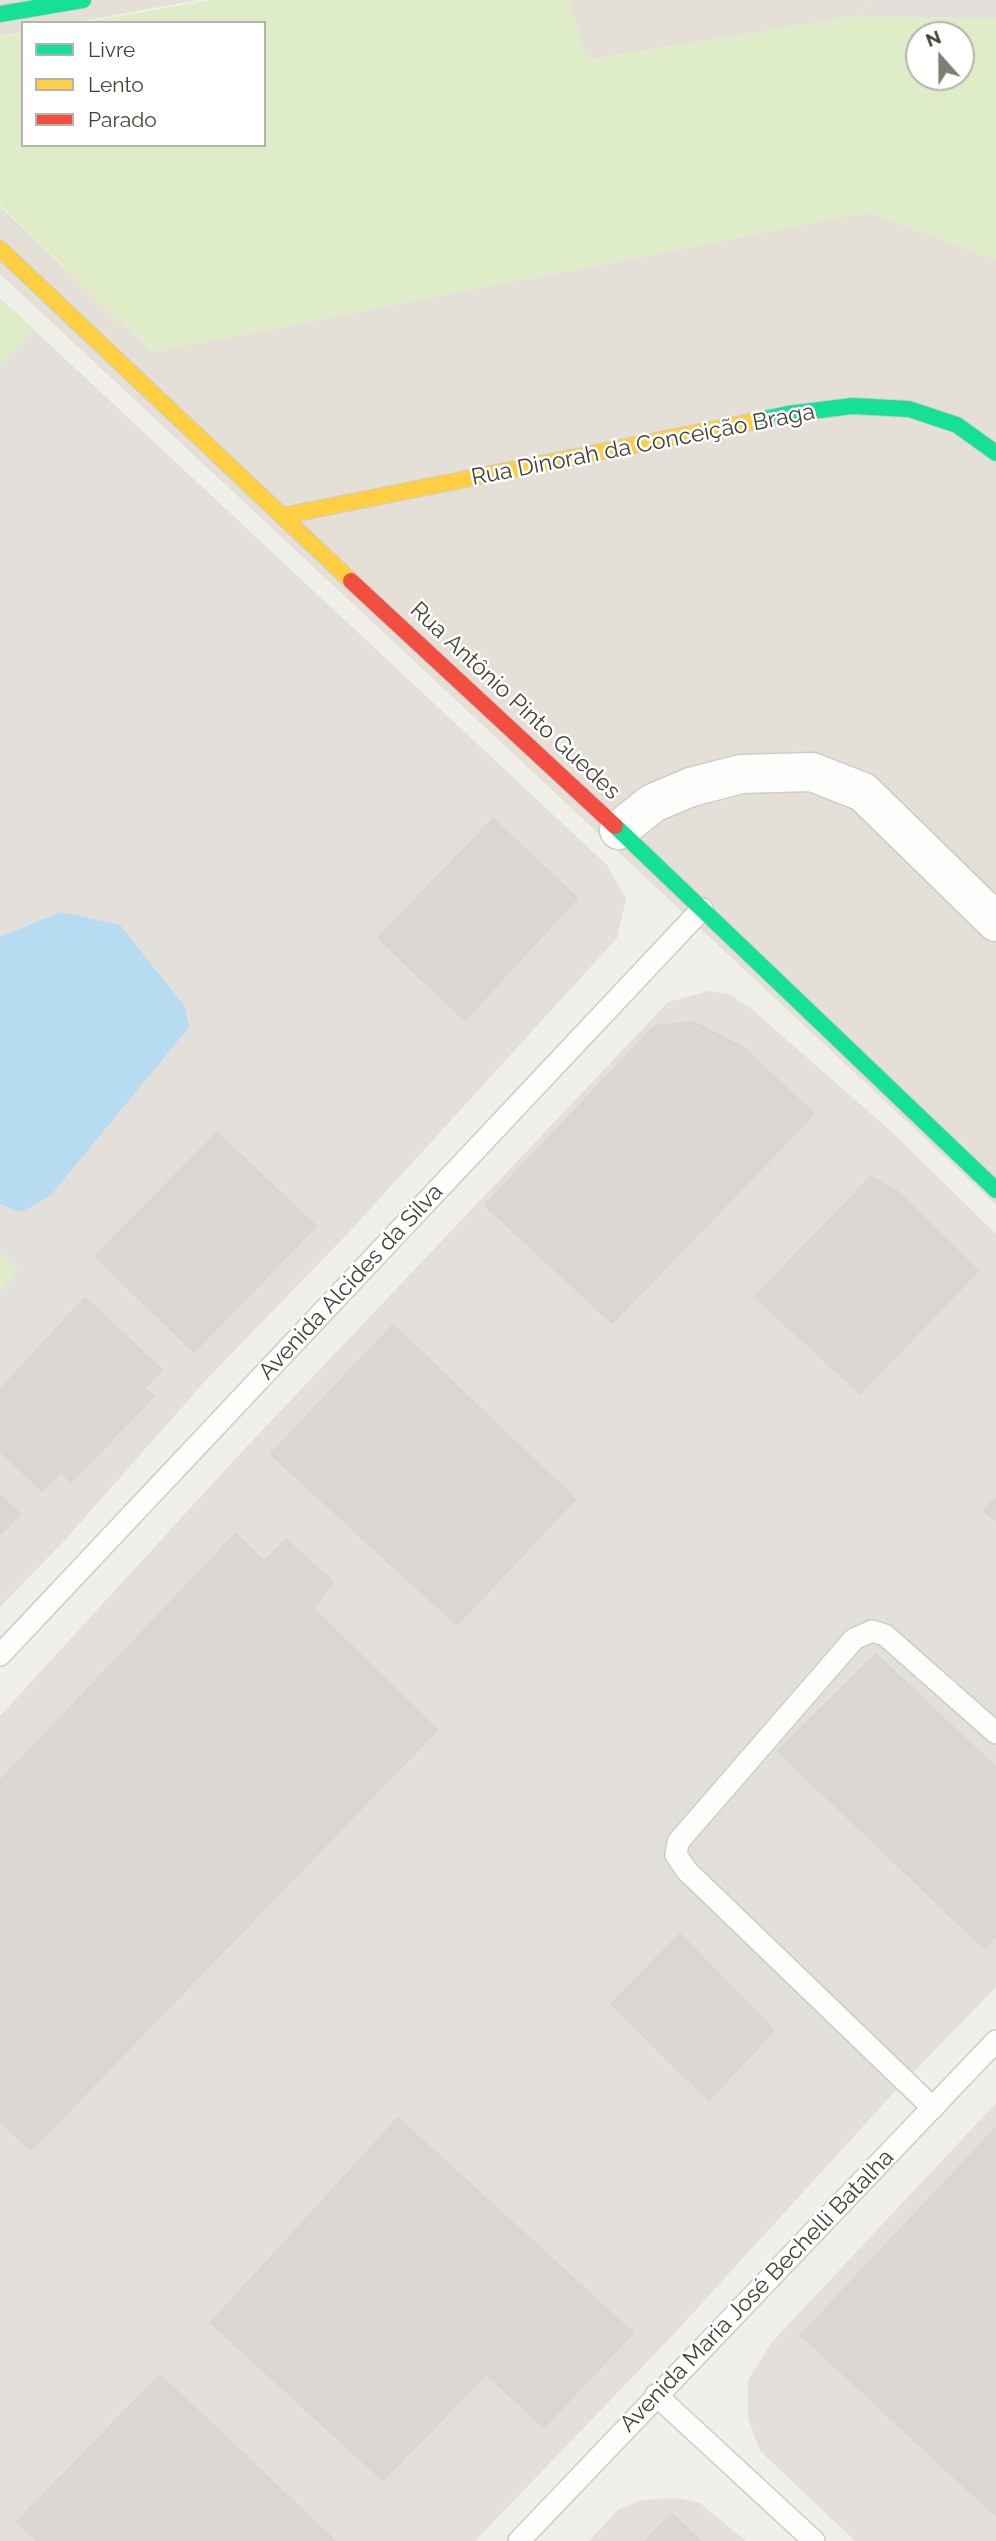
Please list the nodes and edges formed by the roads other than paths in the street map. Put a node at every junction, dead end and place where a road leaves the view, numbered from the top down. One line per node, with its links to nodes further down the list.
1 (82, 0): 2 (street)
2 (0, 14)
3 (0, 249): 5 (street, Rua Antônio Pinto Guedes)
4 (996, 453): 5 (street, Rua Dinorah da Conceição Braga)
5 (282, 516): 6 (street, Rua Antônio Pinto Guedes)
6 (619, 830): 7 (street, Rua Antônio Pinto Guedes); 8 (street)
7 (702, 909): 9 (street, Rua Antônio Pinto Guedes); 10 (lane, Avenida Alcides da Silva)
8 (996, 922)
9 (996, 1190)
10 (0, 1655)
11 (996, 1733): 13 (lane)
12 (996, 2042): 13 (lane, Avenida Maria José Bechelli Batalha)
13 (933, 2108): 14 (lane, Avenida Maria José Bechelli Batalha)
14 (656, 2395): 15 (lane, Avenida Maria José Bechelli Batalha); 16 (lane)
15 (519, 2541)
16 (814, 2541)

